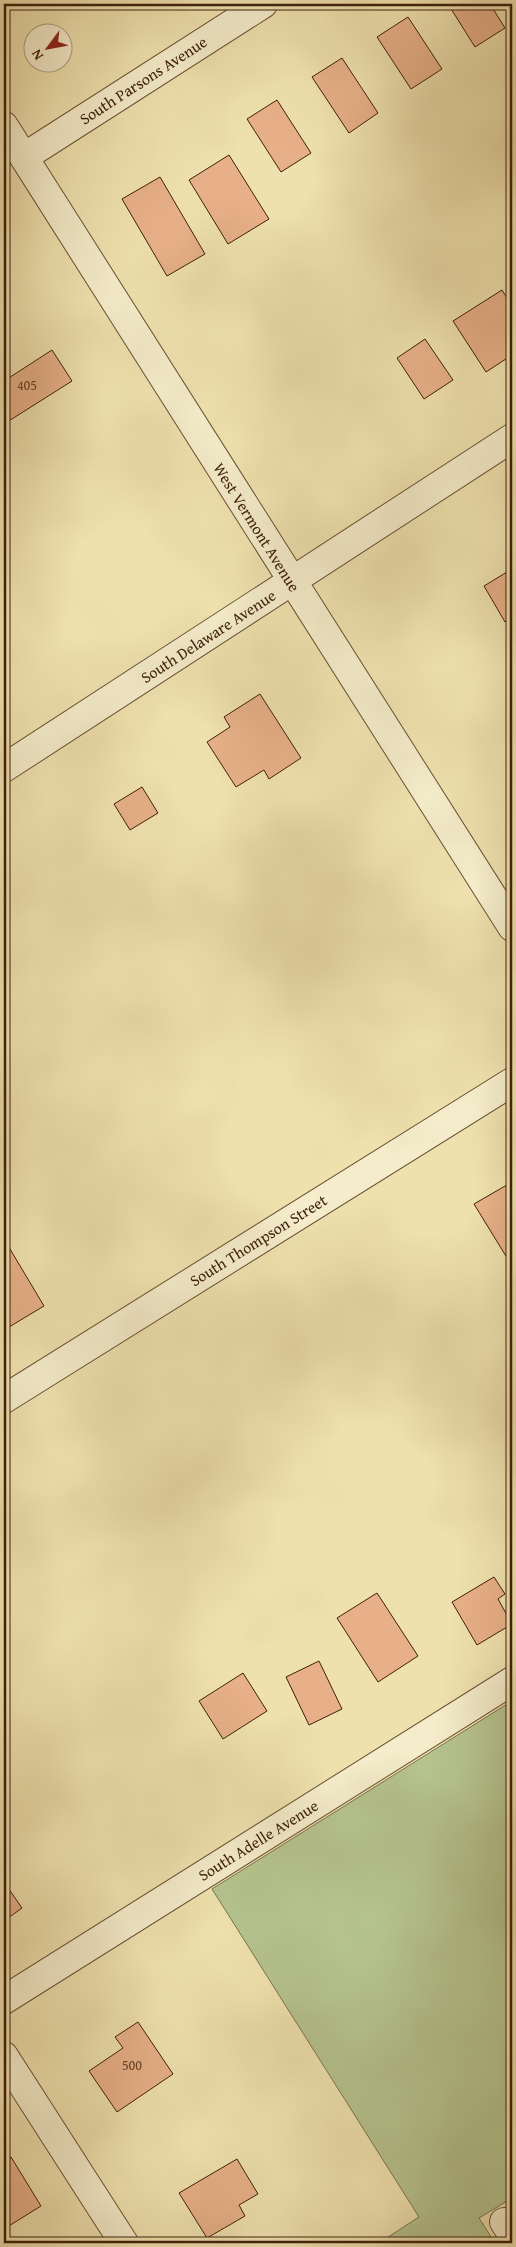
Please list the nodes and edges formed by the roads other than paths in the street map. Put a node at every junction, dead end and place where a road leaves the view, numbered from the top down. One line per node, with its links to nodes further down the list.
1 (262, 4): 3 (street, South Parsons Avenue)
2 (4, 126): 3 (street, West Vermont Avenue)
3 (24, 157): 5 (street, West Vermont Avenue)
4 (512, 438): 5 (street, South Delaware Avenue)
5 (292, 582): 6 (street, South Delaware Avenue); 7 (street, West Vermont Avenue)
6 (4, 768)
7 (512, 927)
8 (512, 1082): 9 (street, South Thompson Street)
9 (4, 1399)
10 (512, 1680): 11 (street, South Adelle Avenue)
11 (4, 2000)
12 (4, 2056): 13 (street)
13 (124, 2243)

